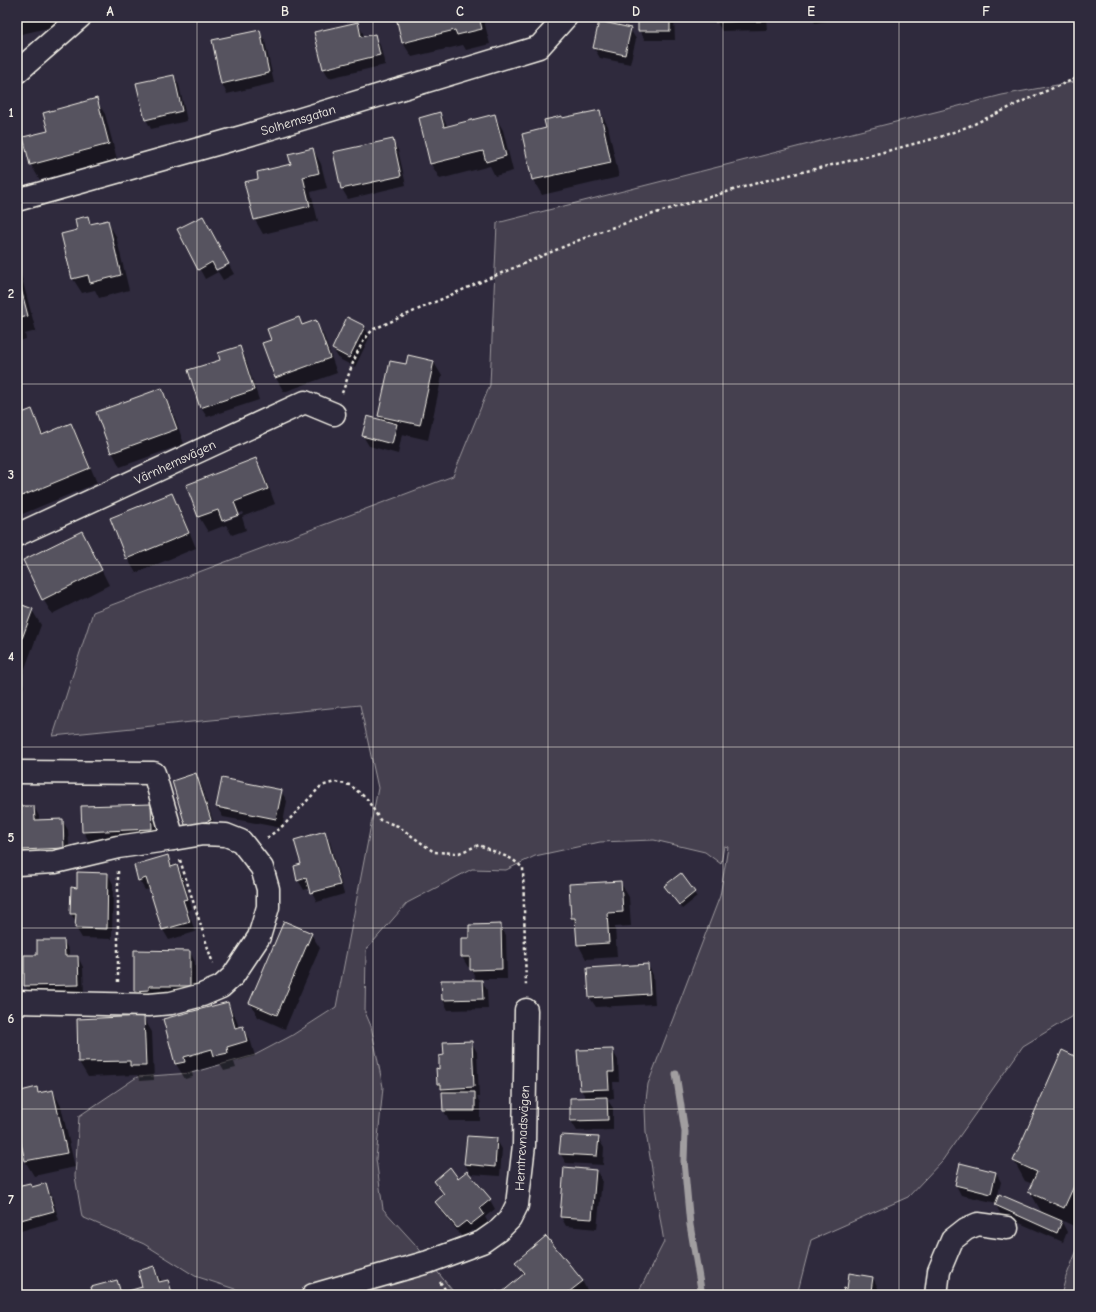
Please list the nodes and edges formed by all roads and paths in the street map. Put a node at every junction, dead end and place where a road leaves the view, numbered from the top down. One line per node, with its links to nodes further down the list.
1 (80, 17): 3 (street)
2 (566, 17): 5 (street, Solhemsgatan)
3 (17, 72)
4 (1079, 77): 6 (path)
5 (17, 200)
6 (334, 414): 7 (street, Värnhemsvägen)
7 (17, 535)
8 (17, 772): 9 (street)
9 (173, 839): 10 (street); 11 (street); 13 (path)
10 (118, 847): 12 (street); 15 (path)
11 (250, 852): 13 (street); 16 (path)
12 (17, 864)
13 (221, 987): 15 (street)
14 (17, 1002): 15 (street)
15 (118, 1004)
16 (526, 1010): 18 (street, Hemtrevnadsvägen)
17 (1007, 1228): 19 (street)
18 (313, 1295)
19 (936, 1295)

